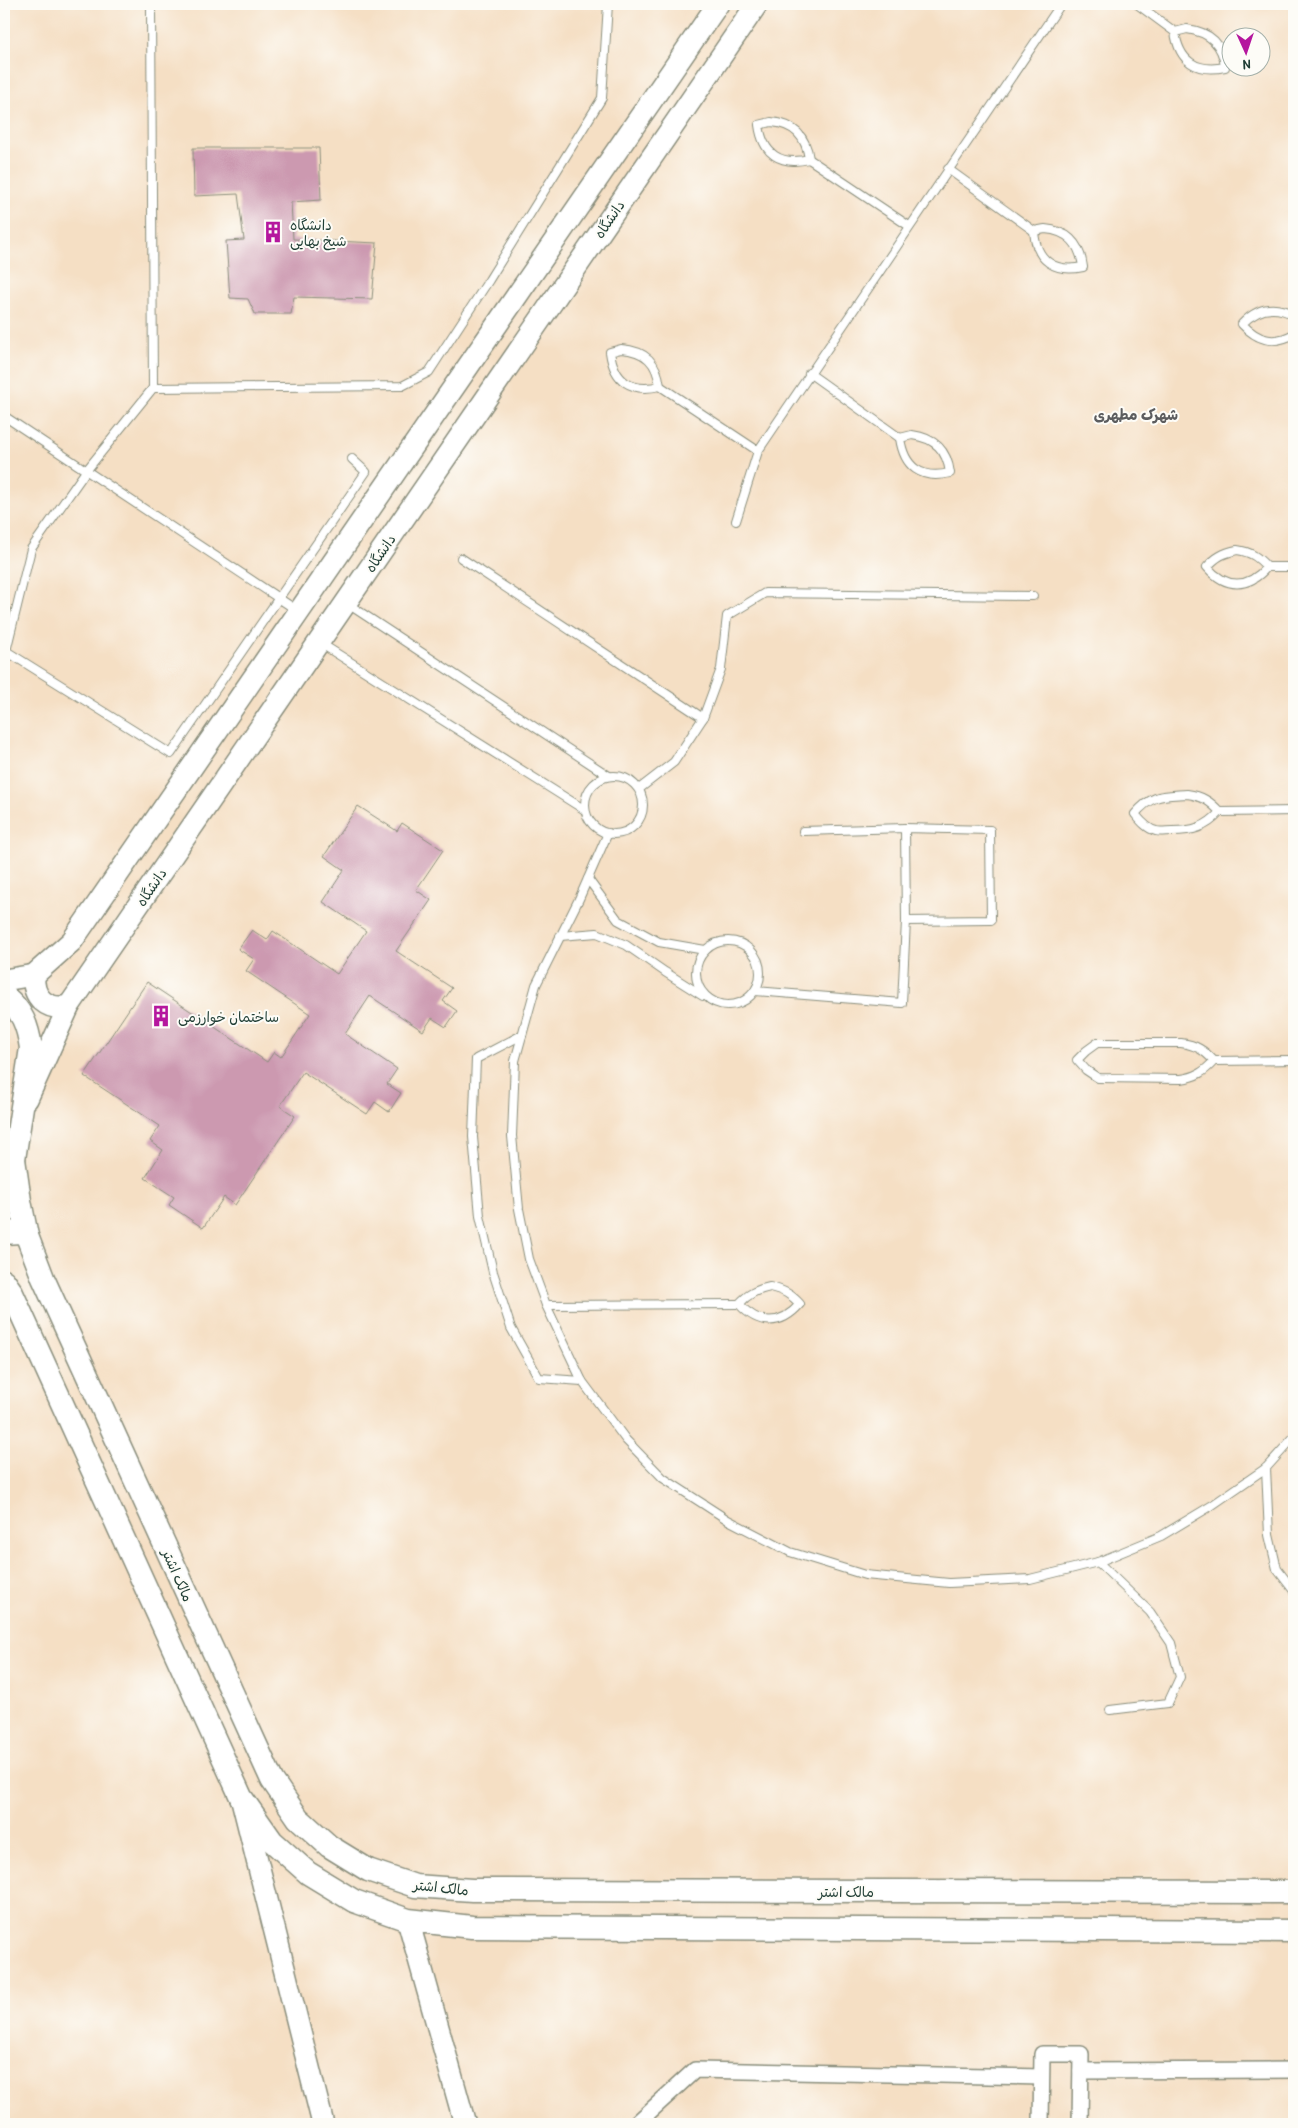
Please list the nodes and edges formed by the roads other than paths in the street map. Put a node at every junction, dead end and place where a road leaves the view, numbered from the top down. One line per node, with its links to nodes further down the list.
1 (151, 4): 16 (lane)
2 (608, 4): 16 (lane)
3 (718, 4): 29 (main road)
4 (757, 4): 28 (main road, دانشگاه)
5 (1061, 4): 9 (lane)
6 (1137, 4): 7 (lane)
7 (1176, 32): 7 (lane)
8 (809, 159): 8 (lane); 10 (lane)
9 (948, 169): 10 (lane); 11 (lane)
10 (909, 226): 14 (lane)
11 (1034, 231): 11 (lane)
12 (1294, 315): 13 (lane)
13 (1294, 334)
14 (809, 373): 18 (lane); 19 (lane)
15 (660, 386): 15 (lane); 19 (lane)
16 (153, 388): 21 (lane)
17 (4, 416): 21 (lane)
18 (900, 438): 18 (lane)
19 (758, 451): 22 (lane)
20 (352, 459): 27 (lane)
21 (86, 471): 27 (lane); 27 (lane)
22 (736, 521)
23 (461, 558): 31 (lane)
24 (1267, 567): 24 (lane); 25 (lane)
25 (1294, 567)
26 (1033, 596): 31 (lane)
27 (279, 598): 29 (lane)
28 (346, 602): 30 (main road, دانشگاه); 32 (lane)
29 (299, 611): 44 (main road)
30 (319, 642): 34 (lane); 49 (main road, دانشگاه)
31 (703, 718): 33 (lane)
32 (609, 776): 33 (lane); 34 (lane)
33 (639, 789): 39 (lane)
34 (585, 810): 39 (lane)
35 (1294, 811): 36 (lane)
36 (1220, 812): 36 (lane)
37 (905, 828): 38 (lane); 41 (lane); 41 (lane)
38 (803, 831)
39 (608, 833): 40 (lane)
40 (588, 879): 42 (lane); 43 (lane)
41 (906, 921): 46 (lane)
42 (560, 936): 48 (lane); 50 (lane)
43 (705, 950): 46 (lane); 48 (lane)
44 (34, 976): 45 (main road); 49 (main road)
45 (4, 980)
46 (755, 991): 48 (lane)
47 (4, 996): 53 (main road)
48 (707, 998)
49 (69, 1006): 53 (main road, دانشگاه)
50 (522, 1035): 60 (lane); 61 (lane)
51 (1294, 1060): 52 (lane)
52 (1214, 1061): 52 (lane)
53 (21, 1113): 54 (main road)
54 (14, 1159): 55 (main road); 57 (main road, مالک اشتر)
55 (4, 1188)
56 (4, 1233): 57 (main road)
57 (27, 1236): 68 (main road, مالک اشتر)
58 (4, 1282): 67 (main road)
59 (739, 1304): 59 (lane); 60 (lane)
60 (546, 1305): 61 (lane)
61 (582, 1381): 64 (lane)
62 (1294, 1438): 63 (lane)
63 (1266, 1468): 64 (lane); 65 (lane)
64 (1098, 1562): 66 (lane)
65 (1294, 1591)
66 (1110, 1710)
67 (242, 1797): 69 (main road); 74 (main road)
68 (1294, 1892)
69 (408, 1920): 70 (main road); 75 (main road)
70 (1294, 1931)
71 (1081, 2070): 72 (street); 73 (street); 78 (street)
72 (1294, 2070)
73 (1042, 2077): 76 (street); 77 (street)
74 (323, 2124)
75 (465, 2124)
76 (636, 2124)
77 (1041, 2124)
78 (1080, 2124)

